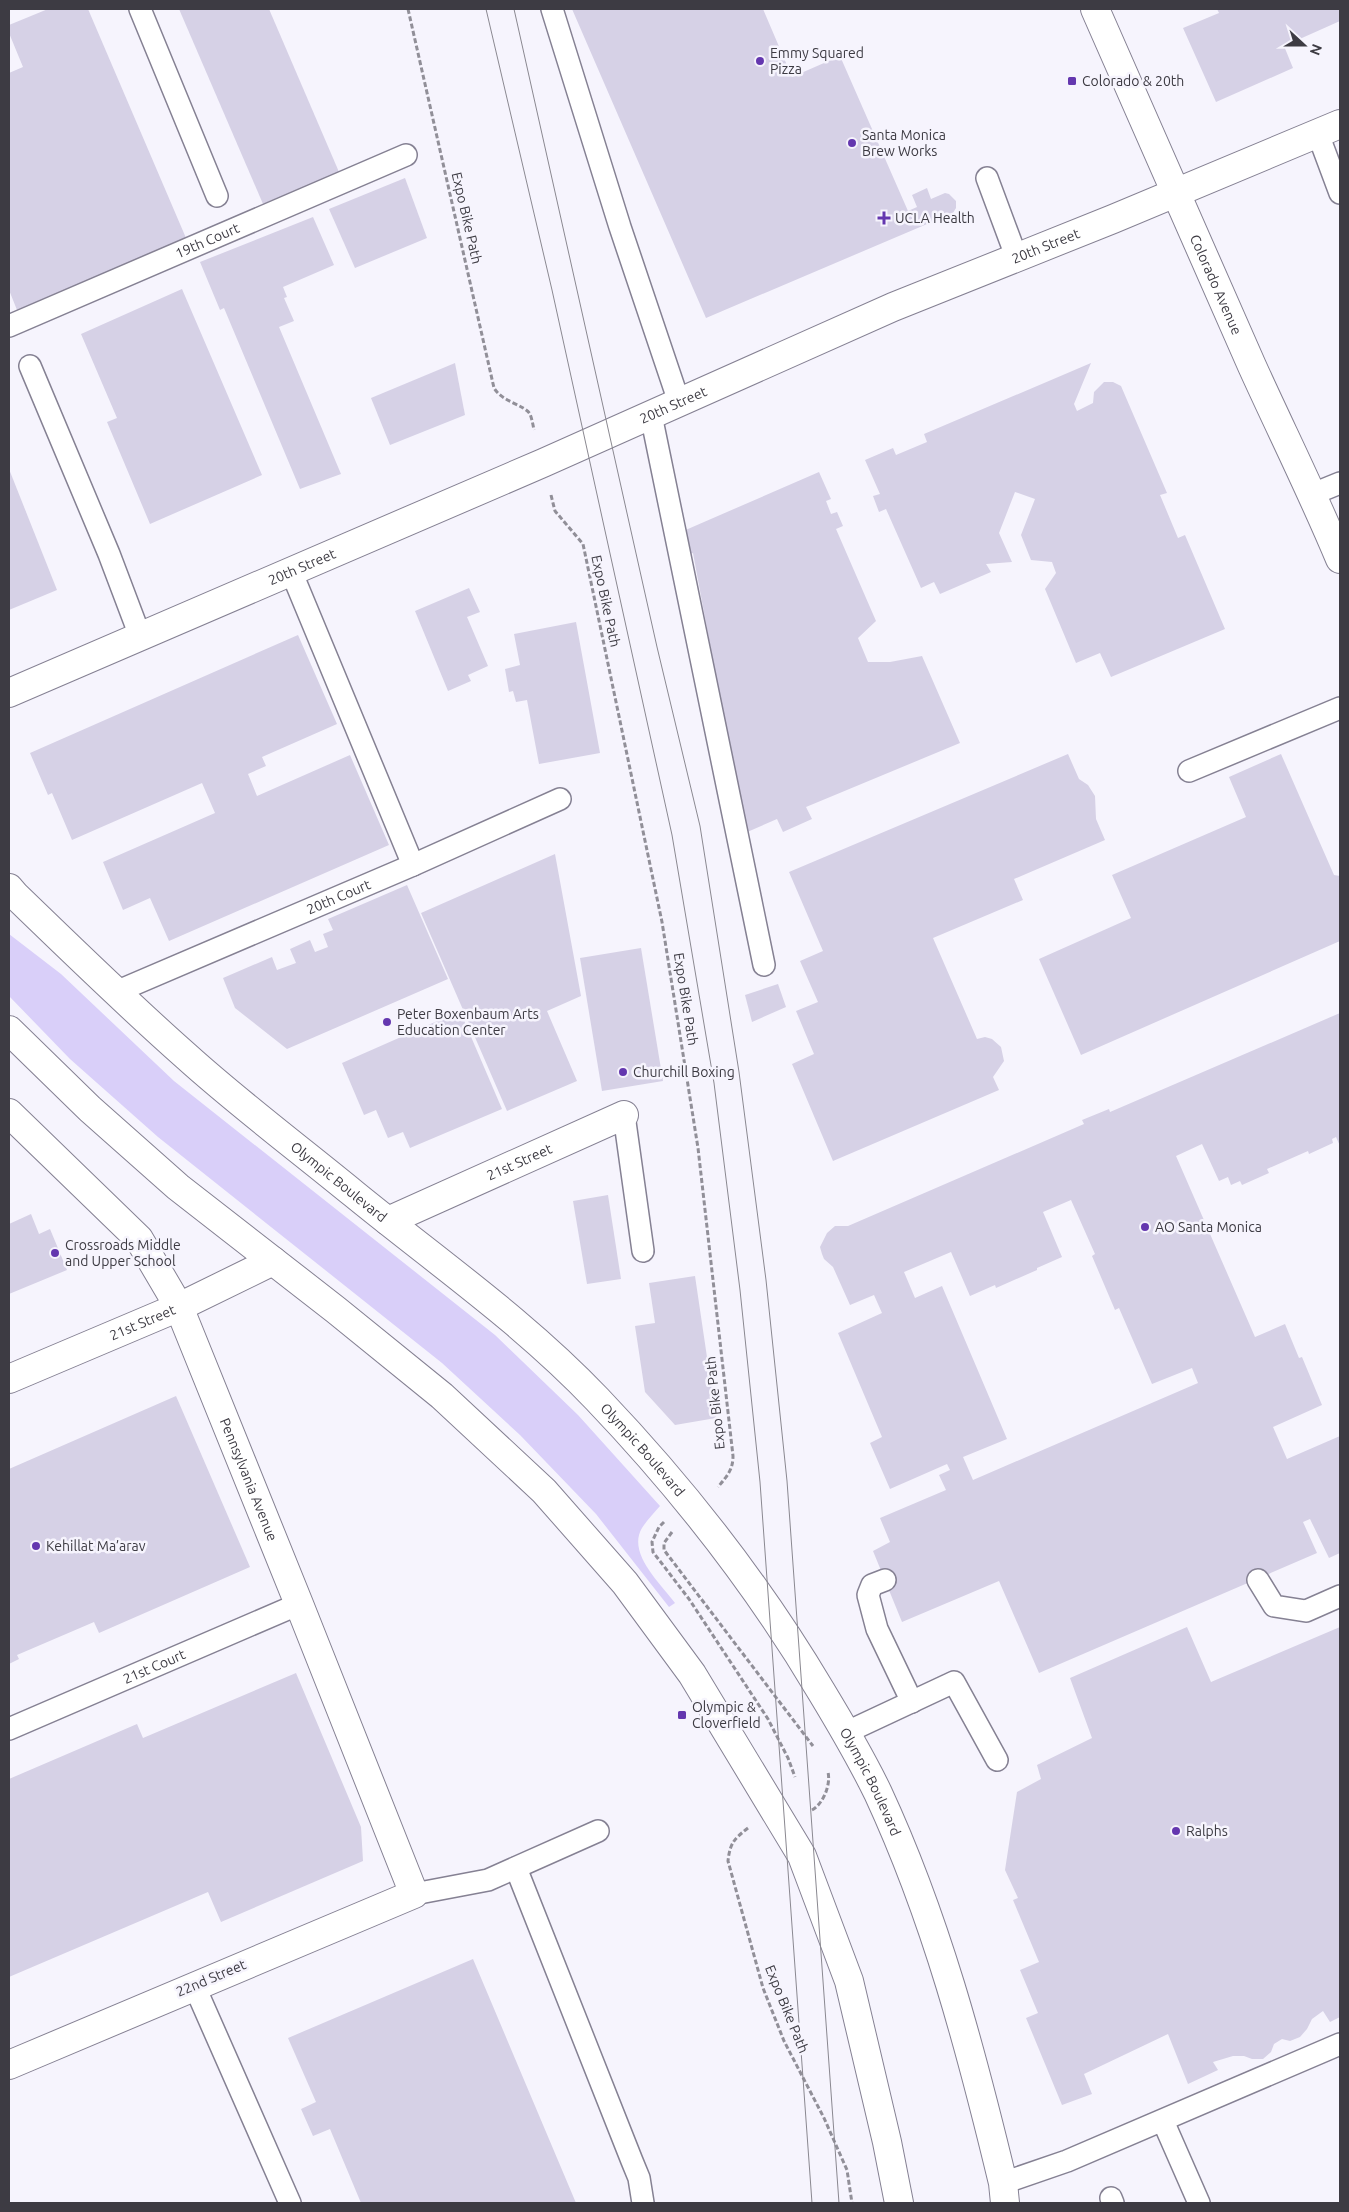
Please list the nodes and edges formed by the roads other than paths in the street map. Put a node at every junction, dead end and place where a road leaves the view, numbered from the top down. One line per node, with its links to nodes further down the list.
1 (140, 9): 9 (lane)
2 (552, 9): 13 (lane)
3 (1095, 9): 7 (main road, Colorado Avenue)
4 (1329, 129): 7 (main road, 20th Street); 8 (lane)
5 (406, 155): 11 (lane, 19th Court)
6 (987, 178): 10 (lane)
7 (1175, 192): 10 (main road, 20th Street); 16 (main road, Colorado Avenue)
8 (1340, 193)
9 (217, 196)
10 (1016, 256): 13 (main road, 20th Street)
11 (9, 326)
12 (30, 366): 19 (lane)
13 (679, 402): 14 (main road, 20th Street)
14 (652, 415): 18 (main road, 20th Street); 26 (lane)
15 (1340, 483): 16 (lane)
16 (1313, 494): 17 (main road, Colorado Avenue)
17 (1340, 559)
18 (291, 571): 19 (main road, 20th Street); 24 (lane)
19 (140, 636): 20 (main road, 20th Street)
20 (9, 693)
21 (1340, 708): 22 (lane)
22 (1189, 772)
23 (560, 799): 24 (lane, 20th Court)
24 (413, 865): 27 (lane, 20th Court)
25 (9, 888): 27 (main road, Olympic Boulevard)
26 (764, 965)
27 (116, 992): 31 (main road, Olympic Boulevard)
28 (9, 1030): 33 (main road)
29 (9, 1113): 34 (main road, Pennsylvania Avenue)
30 (624, 1115): 31 (main road, 21st Street); 32 (lane)
31 (388, 1221): 42 (main road, Olympic Boulevard)
32 (643, 1252)
33 (273, 1261): 34 (main road, 21st Street); 54 (main road)
34 (178, 1307): 35 (main road, 21st Street); 39 (main road, Pennsylvania Avenue)
35 (9, 1379)
36 (884, 1580): 40 (lane)
37 (1258, 1580): 38 (lane)
38 (1340, 1596)
39 (299, 1604): 41 (lane, 21st Court); 46 (main road, Pennsylvania Avenue)
40 (912, 1702): 42 (lane); 43 (lane)
41 (9, 1729)
42 (845, 1733): 51 (main road, Olympic Boulevard)
43 (997, 1760)
44 (598, 1831): 45 (lane)
45 (516, 1868): 46 (lane); 53 (lane)
46 (414, 1894): 47 (main road, 22nd Street)
47 (194, 1985): 49 (main road, 22nd Street); 52 (lane)
48 (1340, 2044): 50 (lane)
49 (9, 2065)
50 (1163, 2121): 51 (lane); 55 (lane)
51 (1004, 2193)
52 (290, 2203)
53 (643, 2203)
54 (899, 2203)
55 (1200, 2203)

